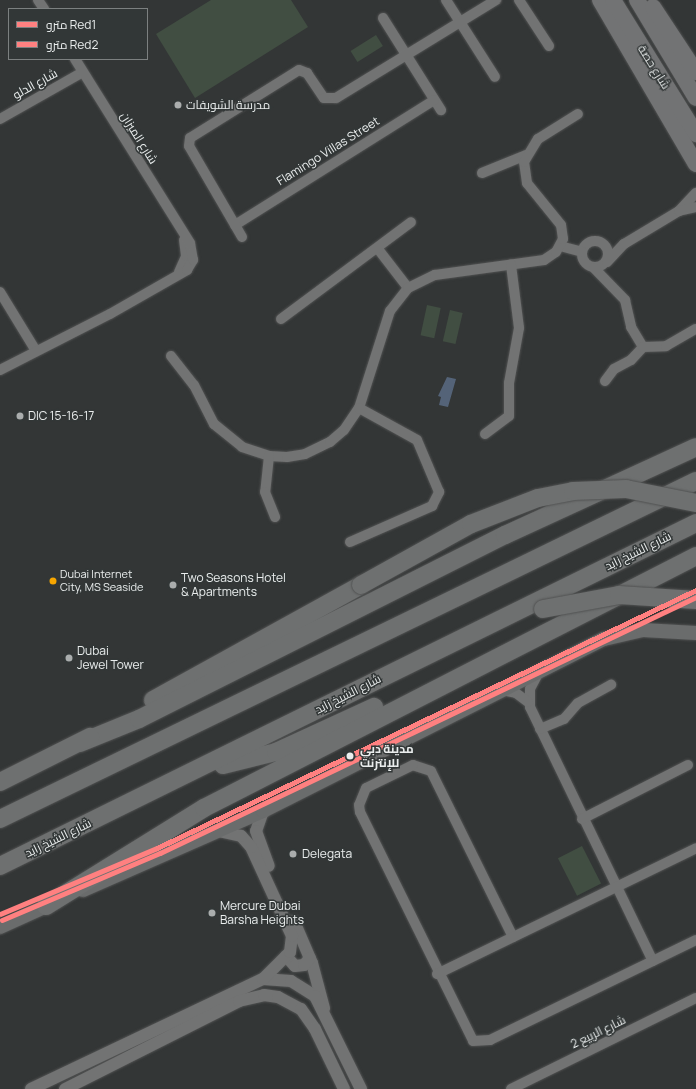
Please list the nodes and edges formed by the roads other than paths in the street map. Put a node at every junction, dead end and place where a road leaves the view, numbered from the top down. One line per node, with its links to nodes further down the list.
1 (446, 0): 9 (street)
2 (496, 0): 9 (street)
3 (520, 0): 10 (street)
4 (600, 0): 23 (main road)
5 (612, 0): 21 (main road, شارع حصة)
6 (637, 0): 16 (main road, شارع حصة)
7 (648, 0): 14 (main road)
8 (383, 18): 11 (street)
9 (460, 22): 11 (street); 15 (street)
10 (549, 46)
11 (405, 54): 17 (street); 29 (street)
12 (76, 60): 13 (street, شارع الميزان)
13 (83, 72): 20 (street, شارع الدلو); 45 (street, شارع الميزان)
14 (696, 72)
15 (495, 77)
16 (696, 98)
17 (434, 100): 18 (street); 29 (street, Flamingo Villas Street)
18 (441, 110)
19 (578, 114): 22 (street)
20 (0, 119)
21 (696, 134)
22 (526, 155): 24 (street); 33 (street)
23 (696, 164)
24 (482, 173)
25 (696, 193): 27 (street)
26 (696, 207): 27 (street)
27 (679, 211): 32 (street)
28 (411, 222): 34 (street)
29 (235, 225): 30 (street)
30 (242, 237)
31 (603, 243): 32 (street); 35 (street); 36 (street)
32 (624, 244): 36 (street)
33 (560, 246): 35 (street); 37 (street)
34 (378, 249): 40 (street); 42 (street)
35 (582, 252): 38 (street)
36 (606, 263): 38 (street); 39 (street)
37 (510, 265): 40 (street); 50 (street)
38 (594, 268): 39 (street)
39 (604, 279): 44 (street)
40 (408, 288): 49 (street)
41 (0, 292): 45 (street)
42 (281, 318)
43 (696, 329): 44 (street)
44 (643, 347): 48 (street)
45 (36, 351): 47 (street, شارع الميزان)
46 (171, 356): 53 (street)
47 (0, 370)
48 (606, 381)
49 (359, 408): 53 (street); 59 (street)
50 (485, 434)
51 (696, 441): 54 (highway)
52 (696, 447): 54 (highway)
53 (269, 456): 57 (street)
54 (664, 460): 70 (highway)
55 (696, 481): 75 (highway)
56 (696, 503): 70 (highway, bridge)
57 (275, 517)
58 (696, 523): 66 (highway, شارع الشيخ زايد)
59 (350, 542)
60 (696, 556): 63 (highway)
61 (696, 600): 66 (highway, bridge)
62 (696, 633): 64 (main road)
63 (511, 648): 72 (highway); 81 (highway)
64 (540, 670): 67 (main road); 68 (street)
65 (611, 685): 69 (street)
66 (360, 688): 72 (highway, شارع الشيخ زايد)
67 (496, 691): 68 (street); 74 (main road)
68 (529, 704): 69 (street)
69 (540, 728): 76 (street)
70 (80, 743): 73 (highway)
71 (688, 765): 76 (street)
72 (207, 767): 79 (highway, شارع الشيخ زايد)
73 (0, 782)
74 (263, 811): 77 (main road); 86 (street)
75 (0, 819)
76 (582, 819): 80 (street)
77 (220, 831): 81 (main road); 85 (street)
78 (696, 848): 80 (street)
79 (0, 866)
80 (616, 887): 83 (street); 87 (street)
81 (46, 906): 82 (main road)
82 (0, 927)
83 (513, 937): 88 (street); 88 (street)
84 (696, 940): 87 (street)
85 (286, 956): 86 (street); 89 (street)
86 (310, 958): 91 (street)
87 (653, 961): 88 (street)
88 (438, 974)
89 (262, 979): 91 (street); 93 (street)
90 (696, 998): 97 (street, شارع الربيع 2)
91 (324, 1008): 92 (street)
92 (359, 1084): 96 (street)
93 (31, 1089)
94 (65, 1089): 95 (street)
95 (344, 1089)
96 (368, 1089)
97 (511, 1089)

